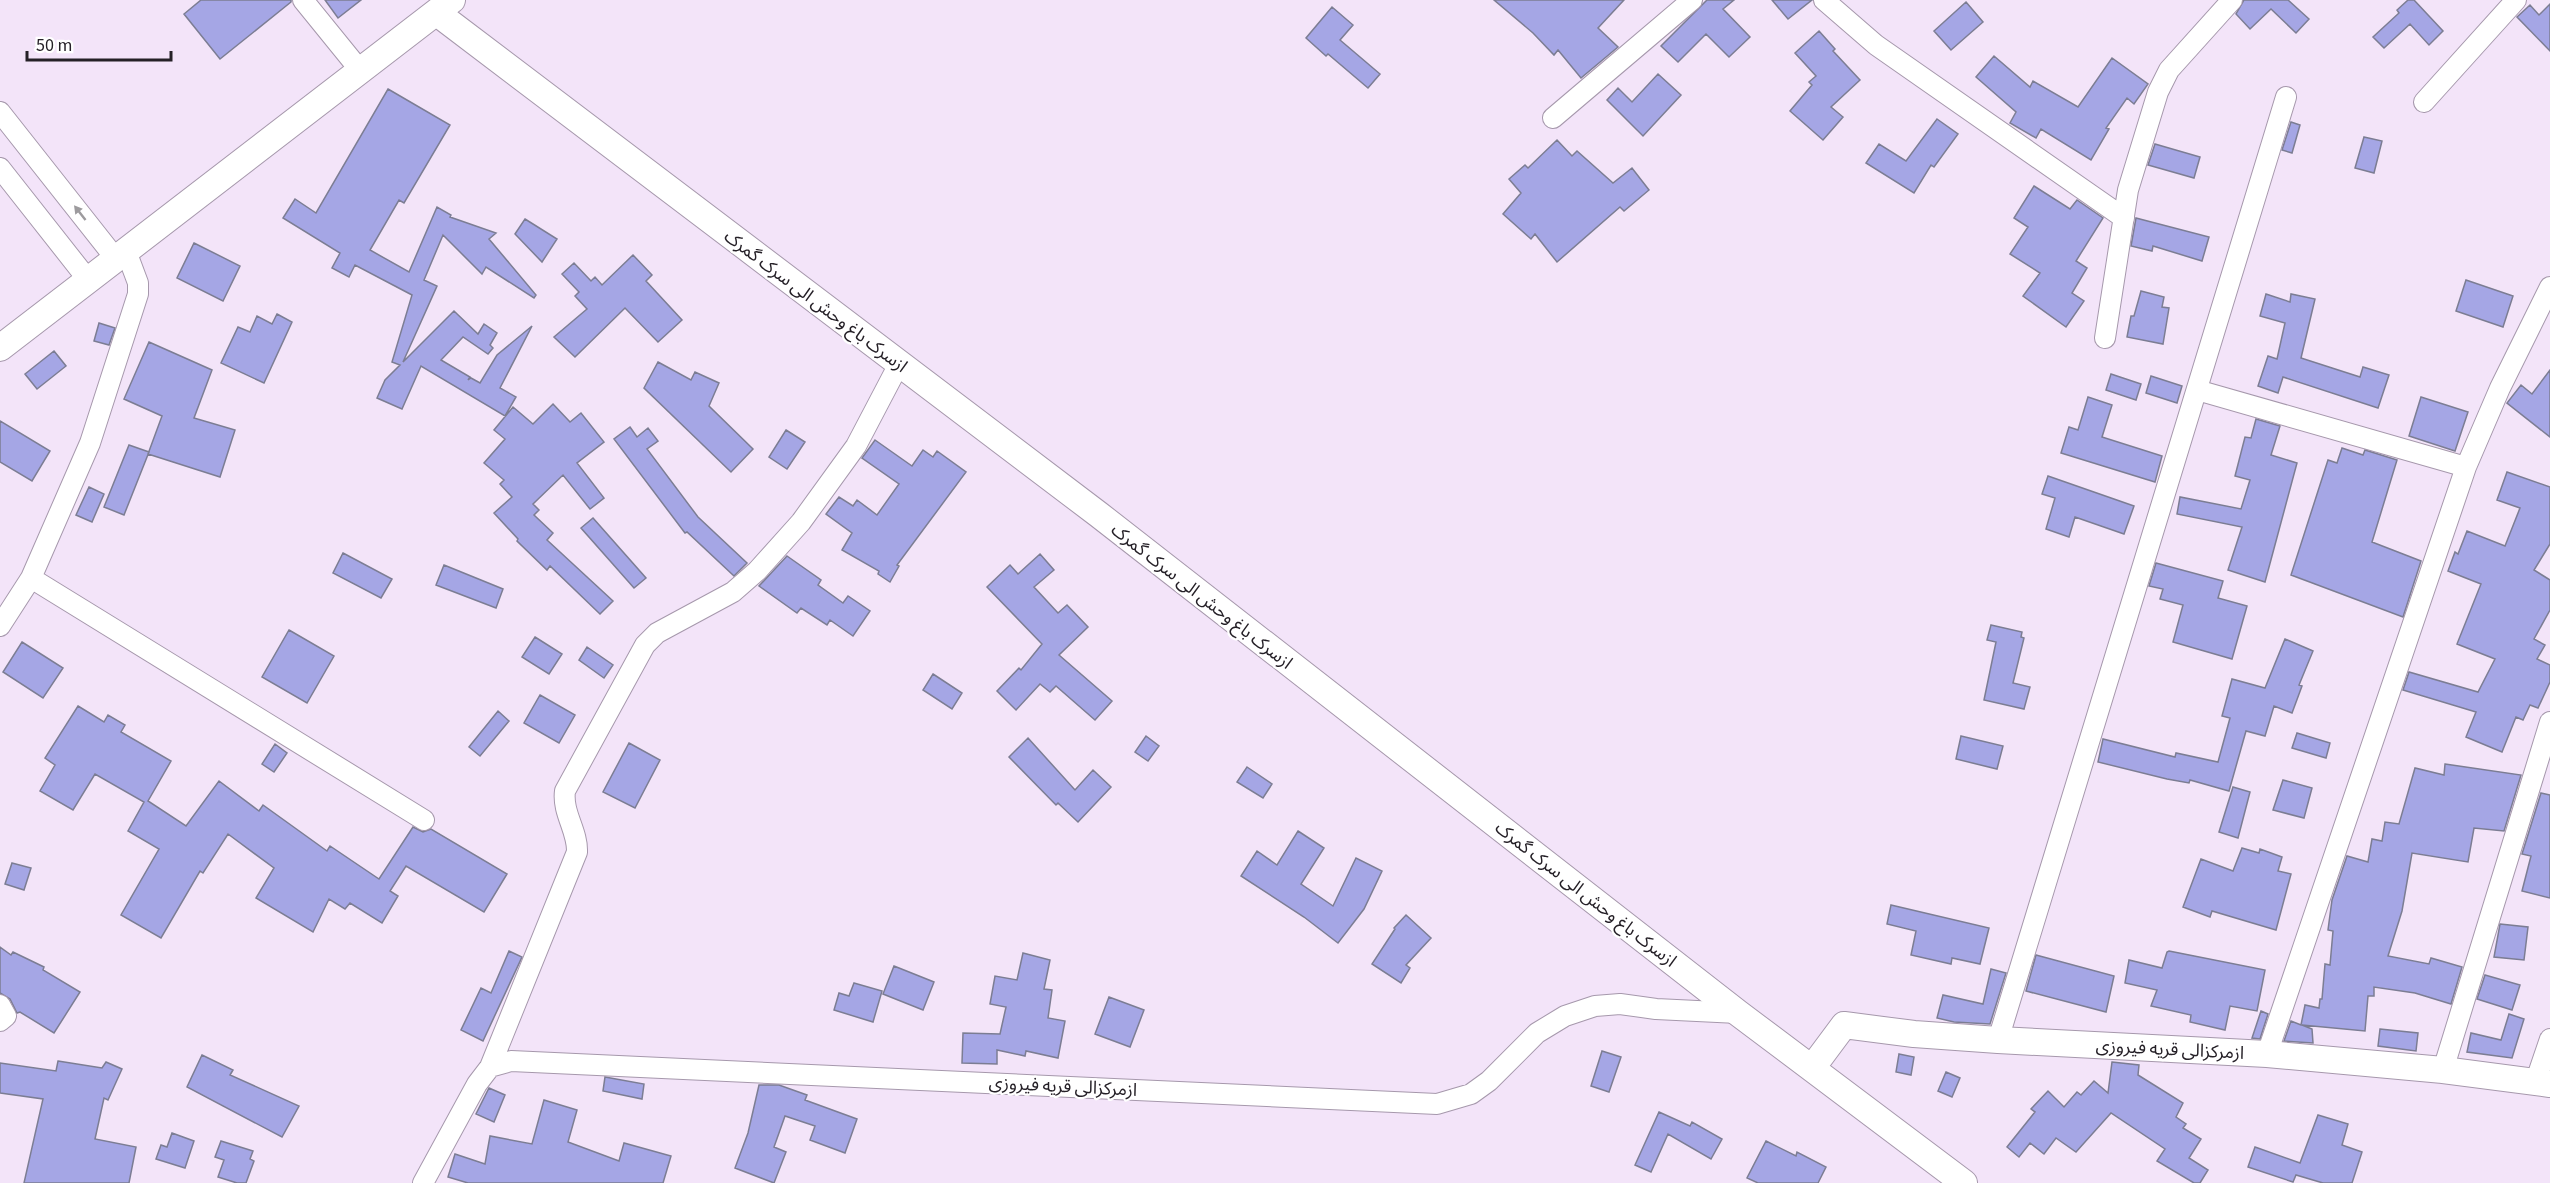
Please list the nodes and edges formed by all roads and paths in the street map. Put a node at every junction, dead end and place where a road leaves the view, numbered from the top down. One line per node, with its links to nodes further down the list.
1 (303, 0): 7 (street)
2 (1692, 0): 11 (street)
3 (1824, 0): 13 (street)
4 (2232, 0): 13 (street)
5 (2516, 0): 9 (street)
6 (445, 6): 7 (main road); 19 (main road, ازسرک باغ وحش الی سرک گمرک)
7 (359, 69): 14 (main road)
8 (2286, 97): 20 (street)
9 (2424, 102)
10 (0, 112): 14 (street, one-way to 10)
11 (1553, 118)
12 (0, 168): 15 (street)
13 (2124, 218): 17 (street)
14 (121, 255): 15 (main road); 22 (street)
15 (89, 281): 18 (main road)
16 (2550, 287): 21 (street)
17 (2105, 338)
18 (0, 348)
19 (899, 364): 27 (main road, ازسرک باغ وحش الی سرک گمرک); 32 (street)
20 (2197, 390): 21 (street); 30 (street)
21 (2466, 466): 31 (street)
22 (31, 578): 23 (street); 25 (street)
23 (0, 626)
24 (2550, 722): 34 (street)
25 (424, 819)
26 (0, 1005): 28 (street)
27 (1738, 1013): 32 (street, ازمرکزالی قریه فیروزی); 33 (main road, ازسرک باغ وحش الی سرک گمرک)
28 (0, 1021)
29 (2550, 1039): 35 (street)
30 (1998, 1040): 31 (main road, ازمرکزالی قریه فیروزی); 33 (main road, ازمرکزالی قریه فیروزی)
31 (2267, 1054): 34 (main road, ازمرکزالی قریه فیروزی)
32 (490, 1067): 36 (street)
33 (1812, 1068): 37 (main road, ازسرک باغ وحش الی سرک گمرک)
34 (2443, 1070): 35 (main road, ازمرکزالی قریه فیروزی)
35 (2542, 1083)
36 (423, 1183)
37 (1965, 1183)

